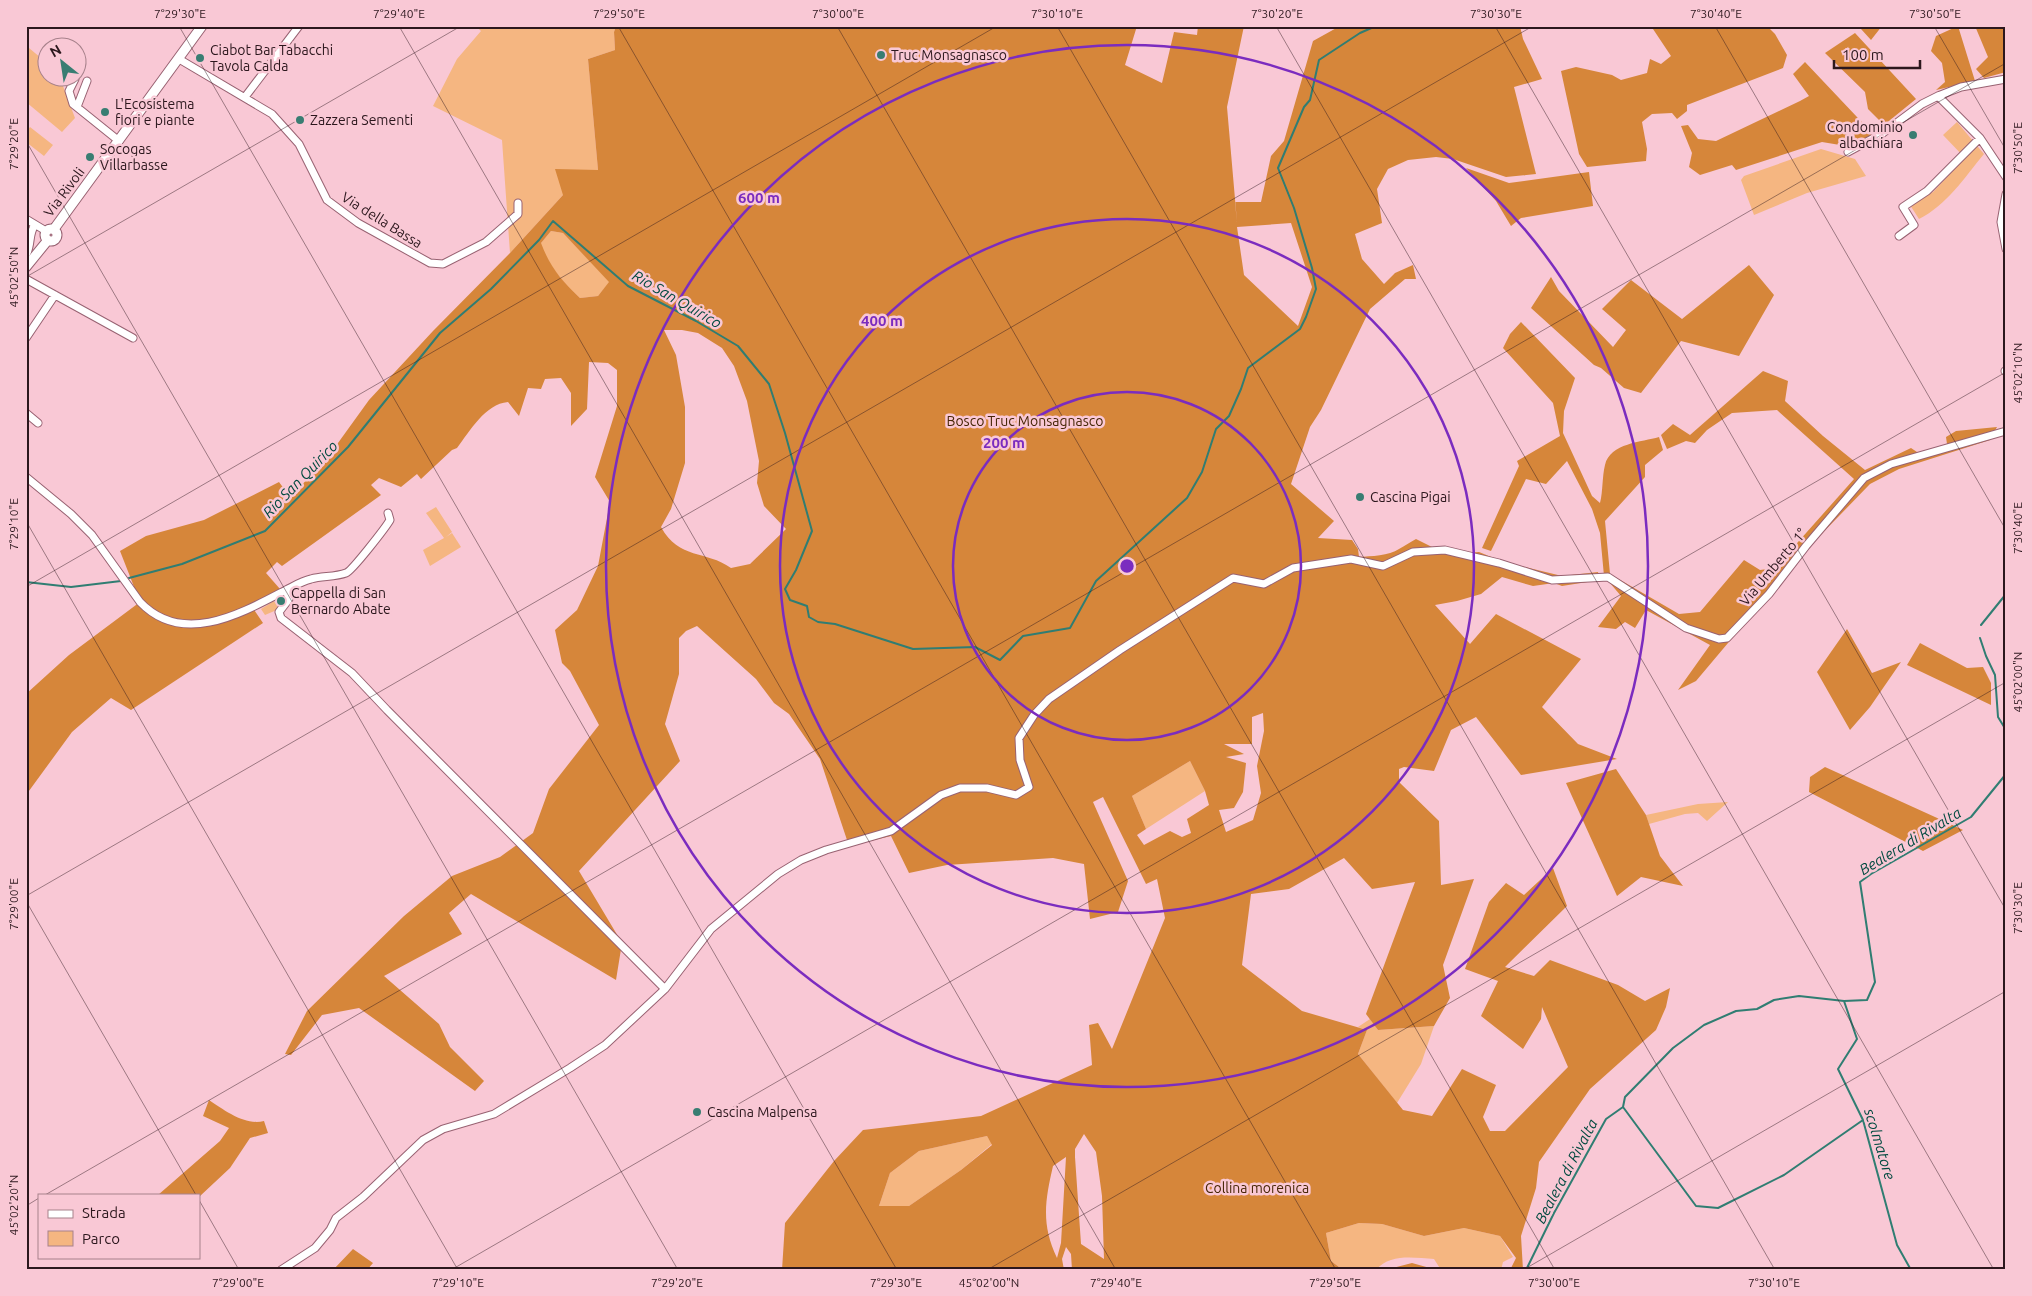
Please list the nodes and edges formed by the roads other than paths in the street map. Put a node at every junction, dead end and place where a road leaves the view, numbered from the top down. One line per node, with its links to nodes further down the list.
1 (202, 26): 3 (street, Via Rivoli)
2 (299, 26): 8 (street)
3 (179, 59): 8 (street, Via della Bassa); 11 (street, Via Rivoli)
4 (2006, 80): 7 (street)
5 (70, 88): 9 (street)
6 (84, 88): 9 (street)
7 (1938, 96): 10 (street); 12 (street)
8 (245, 97): 15 (street, Via della Bassa)
9 (76, 107): 11 (street)
10 (1980, 138): 13 (street); 19 (street)
11 (118, 141): 18 (street, Via Rivoli)
12 (1848, 152)
13 (2006, 176)
14 (2006, 194): 20 (street)
15 (518, 203)
16 (26, 219): 17 (street)
17 (35, 225): 18 (street); 21 (street)
18 (49, 233): 22 (street, Via Rivoli)
19 (1900, 236)
20 (2006, 249)
21 (26, 255)
22 (26, 267)
23 (26, 279): 24 (street)
24 (55, 295): 25 (street); 26 (street)
25 (26, 338)
26 (133, 338)
27 (26, 413): 28 (street)
28 (38, 423)
29 (2006, 431): 33 (street, Via Umberto 1°)
30 (26, 478): 32 (street)
31 (388, 513): 32 (street)
32 (286, 590): 33 (street)
33 (666, 989): 34 (street)
34 (281, 1270)

